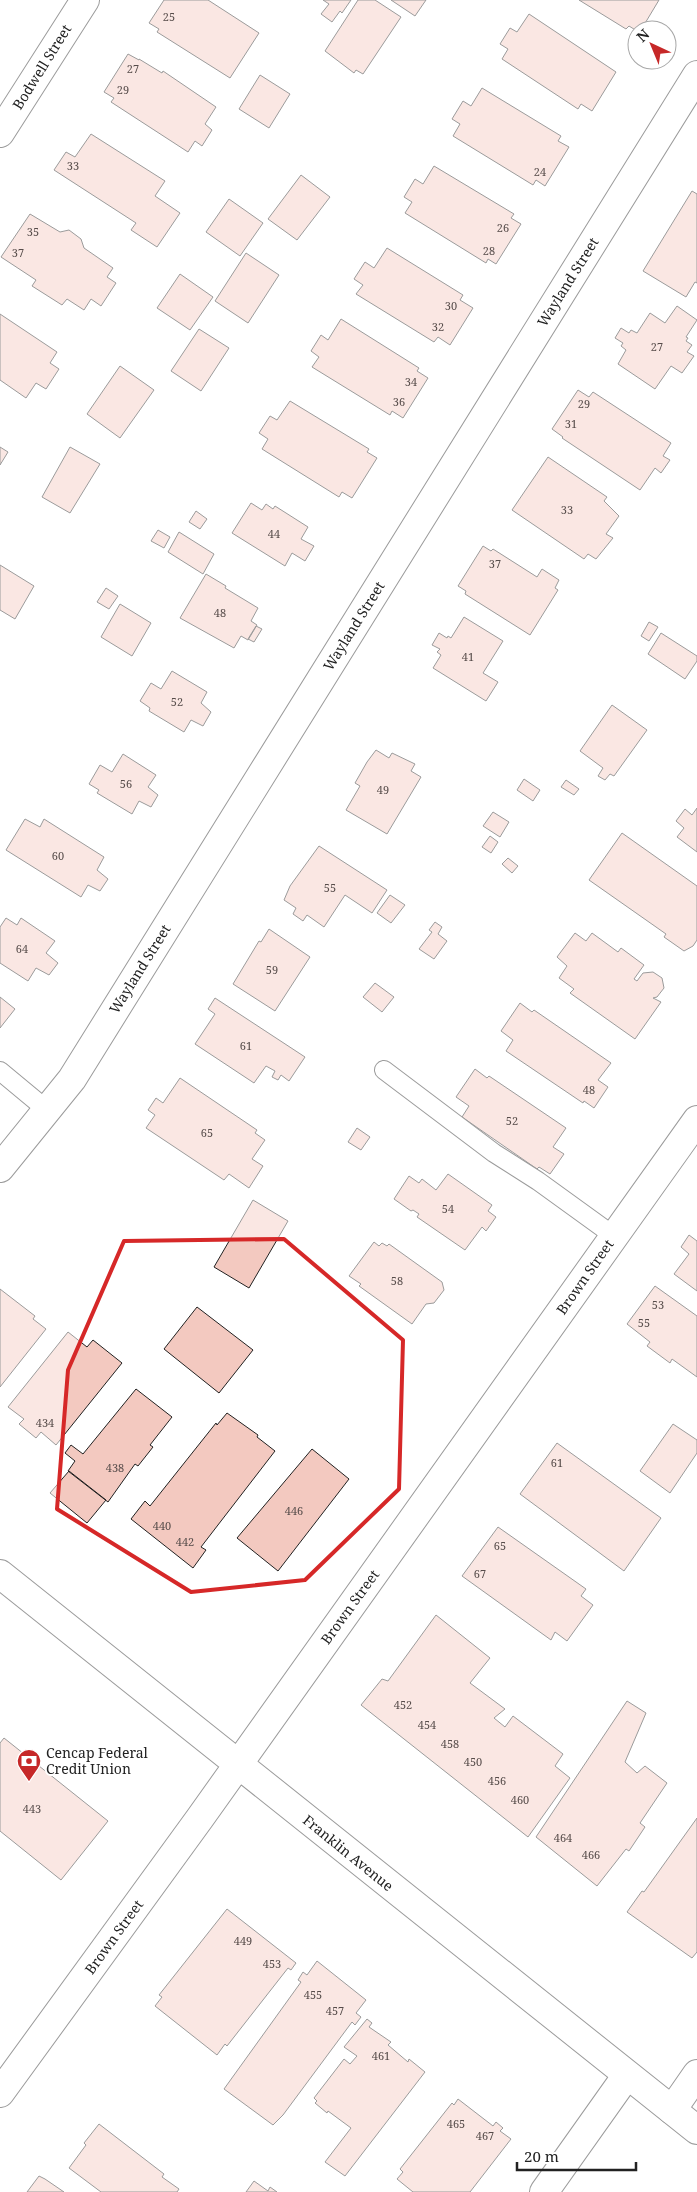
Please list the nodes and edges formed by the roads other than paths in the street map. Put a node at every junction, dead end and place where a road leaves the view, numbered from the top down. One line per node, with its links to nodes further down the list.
1 (84, 0): 3 (main road, Bodwell Street)
2 (697, 75): 6 (main road, Wayland Street)
3 (0, 133)
4 (384, 1070): 9 (lane)
5 (0, 1071): 6 (lane)
6 (47, 1110): 8 (main road, Wayland Street)
7 (697, 1120): 9 (main road, Brown Street)
8 (0, 1168)
9 (614, 1236): 11 (main road, Brown Street)
10 (0, 1574): 11 (main road, Franklin Avenue)
11 (237, 1764): 13 (main road, Franklin Avenue); 14 (main road, Brown Street)
12 (697, 2074): 15 (main road)
13 (627, 2075): 15 (main road, Franklin Avenue); 17 (main road)
14 (0, 2093)
15 (672, 2110): 16 (main road, Franklin Avenue)
16 (697, 2130)
17 (544, 2192)

